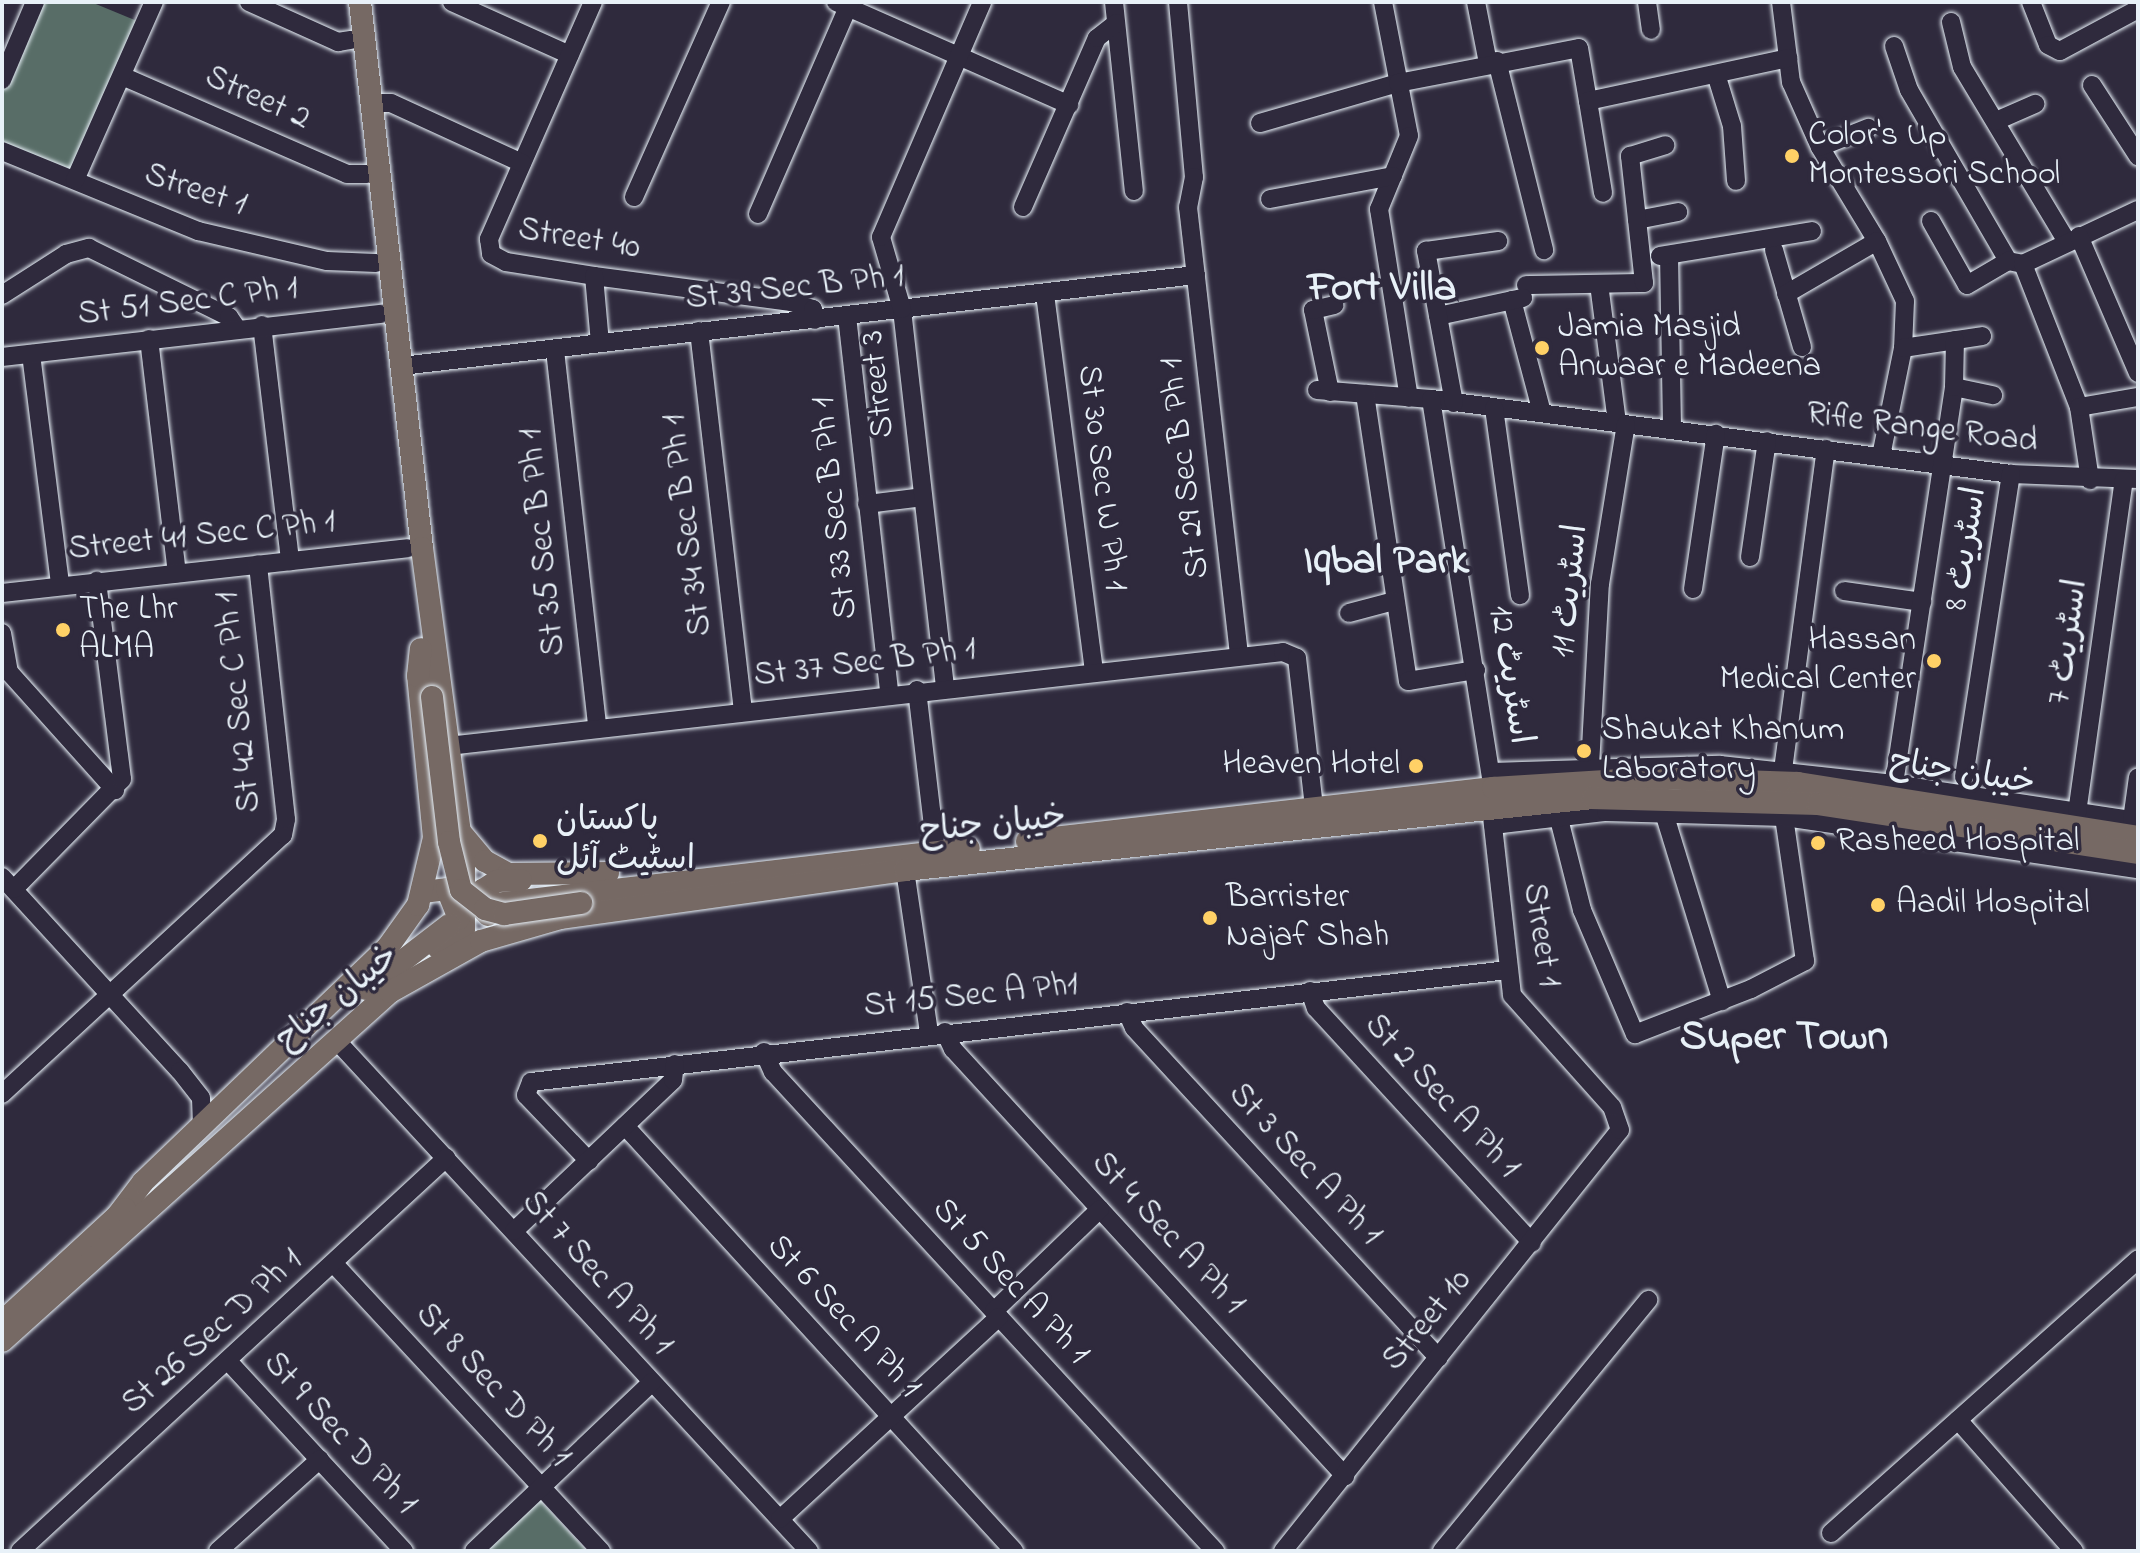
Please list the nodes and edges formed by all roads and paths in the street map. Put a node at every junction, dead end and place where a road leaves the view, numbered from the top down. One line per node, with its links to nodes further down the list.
1 (35, 2): 30 (street)
2 (154, 2): 29 (street)
3 (249, 2): 22 (street)
4 (347, 2): 22 (main road)
5 (360, 2): 34 (main road)
6 (452, 2): 24 (street)
7 (593, 2): 24 (street)
8 (721, 2): 52 (street)
9 (982, 2): 25 (street, Street 3)
10 (1114, 2): 20 (street)
11 (1178, 2): 71 (street, St 29 Sec B Ph 1)
12 (1383, 2): 31 (street)
13 (1476, 2): 27 (street)
14 (1647, 2): 21 (street)
15 (1781, 2): 26 (street)
16 (2031, 2): 18 (street)
17 (845, 4): 25 (street); 58 (street)
18 (2136, 9)
19 (1951, 22): 37 (street)
20 (1116, 23): 36 (street); 50 (street)
21 (1651, 30)
22 (351, 40): 45 (main road)
23 (1894, 46): 69 (street)
24 (570, 55): 44 (street)
25 (958, 57): 36 (street); 79 (street, Street 3)
26 (1788, 58): 28 (street); 41 (street)
27 (1492, 62): 31 (street); 33 (street); 65 (street)
28 (1716, 74): 33 (street); 48 (street)
29 (122, 76): 45 (street, Street 2); 47 (street)
30 (2, 80)
31 (1398, 83): 38 (street); 46 (street)
32 (2092, 85): 43 (street)
33 (1588, 101): 51 (street)
34 (370, 103): 44 (street, Street 40); 96 (main road)
35 (2035, 104): 37 (street)
36 (1069, 105): 54 (street)
37 (1996, 121): 62 (street)
38 (1260, 123)
39 (1868, 128): 41 (street)
40 (1665, 145): 59 (street)
41 (1820, 147): 64 (street)
42 (2, 151): 47 (street, Street 1)
43 (2138, 156)
44 (522, 163): 72 (street, Street 40)
45 (367, 174): 70 (main road)
46 (1393, 176): 49 (street); 55 (street)
47 (75, 180): 70 (street, Street 1)
48 (1736, 181)
49 (1356, 183): 53 (street); 55 (street)
50 (1134, 191)
51 (1603, 193)
52 (634, 197)
53 (1270, 199)
54 (1023, 207)
55 (1379, 209): 102 (street)
56 (2138, 210): 62 (street)
57 (1678, 212): 59 (street)
58 (758, 214)
59 (1637, 220): 68 (street)
60 (1931, 221): 69 (street)
61 (1812, 231): 67 (street)
62 (2073, 239): 69 (street); 97 (street)
63 (1498, 241): 82 (street)
64 (1877, 241): 76 (street); 92 (street)
65 (1544, 250)
66 (1774, 250): 76 (street)
67 (1669, 255): 68 (street); 109 (street)
68 (1641, 258): 73 (street)
69 (2015, 262): 105 (street)
70 (376, 263): 80 (main road)
71 (1196, 275): 74 (street, St 39 Sec B Ph 1); 136 (street, St 29 Sec B Ph 1)
72 (594, 276): 83 (street, Street 40); 90 (street)
73 (1599, 284): 75 (street); 108 (street, اسٹریٹ 11)
74 (1045, 294): 79 (street, St 39 Sec B Ph 1); 137 (street, St 30 Sec W Ph 1)
75 (1520, 294): 82 (street); 107 (street)
76 (1786, 294): 91 (street)
77 (2, 295): 85 (street)
78 (1334, 305): 99 (street, Rifle Range Road)
79 (902, 309): 81 (street, St 39 Sec B Ph 1); 118 (street, Street 3)
80 (382, 314): 84 (street, St 51 Sec C Ph 1); 120 (main road)
81 (847, 316): 83 (street, St 39 Sec B Ph 1); 119 (street, St 33 Sec B Ph 1)
82 (1438, 316): 104 (street)
83 (815, 320): 86 (street, St 39 Sec B Ph 1)
84 (262, 325): 85 (street, St 51 Sec C Ph 1); 122 (street)
85 (236, 327): 88 (street, St 51 Sec C Ph 1)
86 (699, 331): 90 (street, St 39 Sec B Ph 1); 142 (street, St 34 Sec B Ph 1)
87 (1982, 336): 89 (street)
88 (149, 339): 94 (street, St 51 Sec C Ph 1); 124 (street)
89 (1955, 340): 92 (street); 98 (street)
90 (600, 343): 93 (street, St 39 Sec B Ph 1)
91 (1802, 347)
92 (1903, 348): 113 (street)
93 (555, 350): 96 (street, St 39 Sec B Ph 1); 143 (street, St 35 Sec B Ph 1)
94 (31, 354): 95 (street, St 51 Sec C Ph 1); 126 (street)
95 (2, 357)
96 (401, 366): 144 (main road)
97 (2138, 373)
98 (1954, 387): 100 (street); 114 (street)
99 (1365, 394): 102 (street, Rifle Range Road); 131 (street)
100 (1993, 395)
101 (2138, 397): 105 (street)
102 (1409, 398): 103 (street, Rifle Range Road)
103 (1431, 399): 104 (street, Rifle Range Road); 138 (street, اسٹریٹ 12)
104 (1454, 403): 106 (street, Rifle Range Road)
105 (2079, 407): 116 (street)
106 (1494, 408): 107 (street, Rifle Range Road); 130 (street)
107 (1542, 413): 108 (street, Rifle Range Road)
108 (1622, 423): 109 (street, Rifle Range Road); 145 (street, اسٹریٹ 11)
109 (1672, 430): 110 (street, Rifle Range Road)
110 (1716, 434): 111 (street, Rifle Range Road); 127 (street)
111 (1767, 441): 112 (street, Rifle Range Road); 121 (street)
112 (1826, 449): 113 (street, Rifle Range Road); 146 (street)
113 (1881, 456): 114 (street, Rifle Range Road)
114 (1941, 465): 115 (street, Rifle Range Road); 132 (street)
115 (2011, 474): 116 (street, Rifle Range Road); 147 (street, اسٹریٹ 8)
116 (2090, 480): 117 (street, Rifle Range Road)
117 (2131, 480): 154 (street, اسٹریٹ 7)
118 (923, 497): 119 (street); 139 (street, Street 3)
119 (867, 504): 141 (street, St 33 Sec B Ph 1)
120 (408, 548): 122 (street, Street 41 Sec C Ph 1); 135 (main road)
121 (1750, 557)
122 (290, 561): 123 (street, Street 41 Sec C Ph 1)
123 (258, 565): 124 (street, Street 41 Sec C Ph 1); 173 (street, St 42 Sec C Ph 1)
124 (177, 573): 125 (street, Street 41 Sec C Ph 1)
125 (97, 581): 126 (street, Street 41 Sec C Ph 1); 150 (street)
126 (60, 584): 129 (street, Street 41 Sec C Ph 1)
127 (1693, 589)
128 (1844, 591): 132 (street)
129 (2, 593)
130 (1520, 595)
131 (1394, 601): 133 (street); 138 (street)
132 (1922, 602): 149 (street)
133 (1349, 613)
134 (2, 633): 150 (street)
135 (421, 649): 162 (main road, bridge); 166 (main road)
136 (1239, 654): 137 (street, St 37 Sec B Ph 1); 152 (street, St 37 Sec B Ph 1)
137 (1094, 670): 139 (street, St 37 Sec B Ph 1)
138 (1476, 670): 151 (street, اسٹریٹ 12)
139 (945, 687): 140 (street, St 37 Sec B Ph 1)
140 (917, 690): 141 (street, St 37 Sec B Ph 1); 159 (street)
141 (889, 693): 142 (street, St 37 Sec B Ph 1)
142 (743, 711): 143 (street, St 37 Sec B Ph 1)
143 (597, 727): 144 (street, St 37 Sec B Ph 1)
144 (448, 746): 158 (main road)
145 (1590, 766): 146 (street); 151 (street)
146 (1783, 770): 149 (street)
147 (1964, 777)
148 (2138, 777): 157 (street)
149 (1894, 784): 154 (street)
150 (115, 790): 165 (street)
151 (1492, 798): 152 (main road, خیبان جناح); 155 (street); 157 (main road, خیبان جناح); 160 (main road, خیبان جناح); 163 (main road, خیبان جناح); 170 (street, Street 1)
152 (1314, 807): 159 (main road, خیبان جناح)
153 (1664, 813): 155 (street); 156 (street); 174 (street)
154 (2077, 813): 157 (street)
155 (1558, 815): 174 (street)
156 (1784, 817): 161 (street); 174 (street)
157 (2136, 826)
158 (462, 834): 164 (main road); 169 (main road)
159 (936, 851): 162 (main road, خیبان جناح)
160 (2138, 853)
161 (2138, 869)
162 (836, 870): 163 (main road, خیبان جناح); 164 (main road); 167 (main road, خیبان جناح); 168 (main road, خیبان جناح)
163 (905, 870): 176 (street, St 4 Sec A Ph 1)
164 (532, 877): 168 (main road)
165 (8, 883): 173 (street)
166 (423, 892): 169 (main road); 182 (main road)
167 (487, 905)
168 (560, 918): 172 (main road, خیبان جناح)
169 (457, 925): 172 (main road); 189 (main road, خیبان جناح)
170 (1508, 970): 171 (street, St 15 Sec A Ph1); 185 (street, Street 1)
171 (1310, 991): 175 (street, St 15 Sec A Ph1); 191 (street, St 2 Sec A Ph 1)
172 (390, 992): 177 (main road, خیبان جناح)
173 (111, 997): 180 (street); 181 (street)
174 (1722, 1001)
175 (1127, 1012): 176 (street, St 15 Sec A Ph1); 200 (street, St 3 Sec A Ph 1)
176 (937, 1033): 178 (street, St 15 Sec A Ph1); 188 (street, St 4 Sec A Ph 1)
177 (336, 1040): 186 (street, St 7 Sec A Ph 1); 197 (main road, خیبان جناح)
178 (764, 1052): 179 (street, St 15 Sec A Ph1); 195 (street, St 5 Sec A Ph 1)
179 (675, 1064): 184 (street); 187 (street, St 15 Sec A Ph1)
180 (180, 1071): 182 (street); 183 (street)
181 (2, 1094)
182 (229, 1098): 183 (main road)
183 (202, 1124): 189 (main road)
184 (625, 1126): 187 (street); 203 (street, St 6 Sec A Ph 1)
185 (1620, 1130): 191 (street, Street 10)
186 (446, 1158): 190 (street, St 7 Sec A Ph 1); 193 (street, St 26 Sec D Ph 1)
187 (589, 1161): 190 (street)
188 (1100, 1209): 195 (street); 206 (street, St 4 Sec A Ph 1)
189 (115, 1219): 196 (main road, خیبان جناح)
190 (514, 1231): 202 (street, St 7 Sec A Ph 1)
191 (1532, 1243): 200 (street, Street 10)
192 (2138, 1259): 204 (street)
193 (335, 1265): 201 (street, St 26 Sec D Ph 1); 207 (street, St 8 Sec D Ph 1)
194 (1648, 1300): 221 (street)
195 (996, 1314): 203 (street); 219 (street, St 5 Sec A Ph 1)
196 (2, 1322)
197 (25, 1322): 198 (main road, خیبان جناح); 199 (street)
198 (2, 1341)
199 (2, 1352)
200 (1439, 1358): 206 (street, Street 10)
201 (228, 1361): 205 (street, St 9 Sec D Ph 1); 213 (street, St 26 Sec D Ph 1)
202 (652, 1382): 207 (street); 208 (street, St 7 Sec A Ph 1)
203 (892, 1417): 208 (street); 218 (street, St 6 Sec A Ph 1)
204 (1958, 1420): 209 (street); 222 (street)
205 (320, 1459): 211 (street, St 9 Sec D Ph 1); 214 (street)
206 (1345, 1476): 220 (street, Street 10)
207 (543, 1487): 215 (street); 216 (street, St 8 Sec D Ph 1)
208 (780, 1519): 217 (street, St 7 Sec A Ph 1)
209 (1831, 1533)
210 (2, 1544): 212 (street)
211 (399, 1549)
212 (9, 1551)
213 (20, 1551)
214 (218, 1551)
215 (474, 1551)
216 (601, 1551)
217 (809, 1551)
218 (1014, 1551)
219 (1215, 1551)
220 (1283, 1551)
221 (1442, 1551)
222 (2074, 1551)

